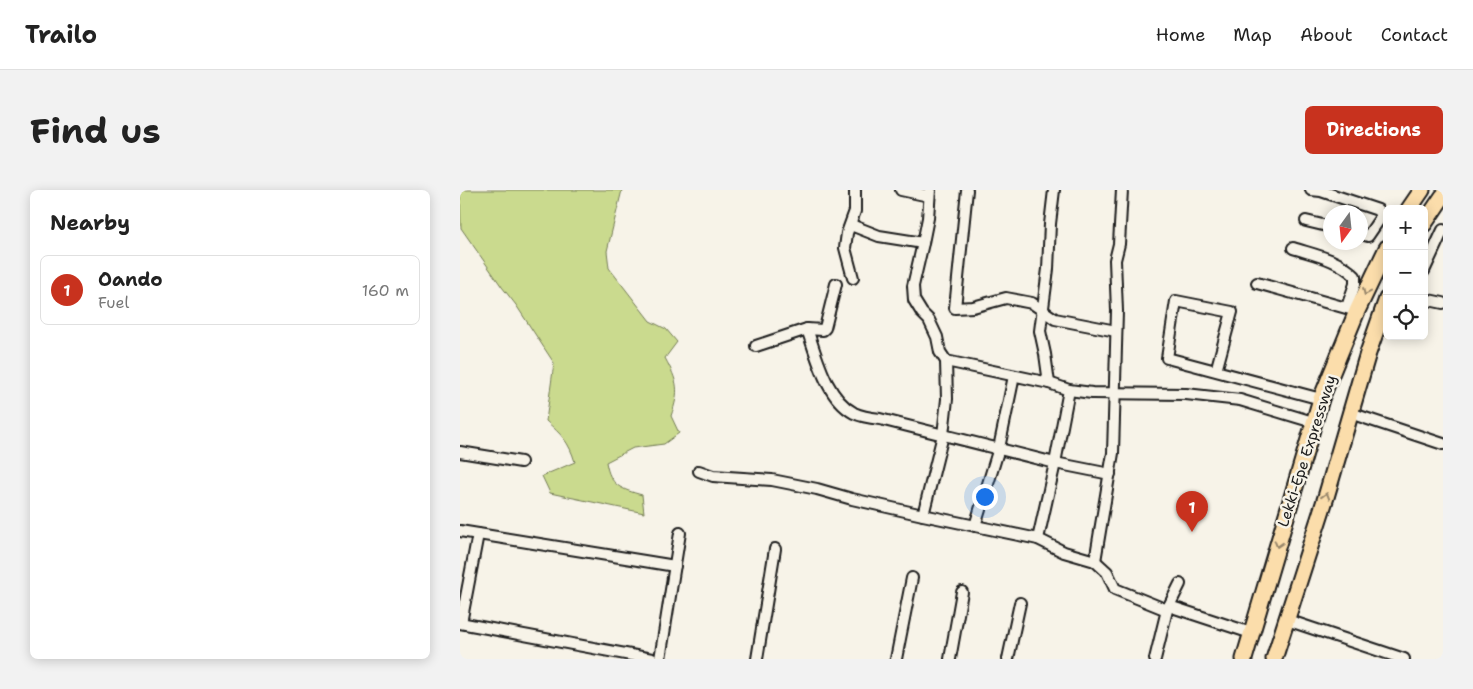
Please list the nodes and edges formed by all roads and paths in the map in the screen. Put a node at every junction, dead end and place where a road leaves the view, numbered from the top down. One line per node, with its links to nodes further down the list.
1 (855, 190): 15 (street)
2 (901, 190): 8 (street)
3 (967, 190): 28 (street)
4 (1054, 190): 28 (street)
5 (1122, 190): 33 (street)
6 (1311, 190): 11 (street)
7 (1422, 190): 10 (highway)
8 (930, 193): 19 (street)
9 (1443, 196): 12 (highway)
10 (1412, 205)
11 (1383, 217)
12 (1428, 218)
13 (1383, 219): 18 (street)
14 (1306, 221): 16 (street)
15 (851, 225): 19 (street); 23 (street)
16 (1323, 226)
17 (1443, 230): 22 (street)
18 (1368, 236)
19 (924, 243): 35 (street)
20 (1293, 248): 30 (street)
21 (1386, 250): 30 (highway, Lekki-Epe Expressway, one-way to 30)
22 (1428, 262)
23 (853, 278)
24 (1257, 283): 30 (street)
25 (836, 284): 31 (street)
26 (1428, 301): 27 (street)
27 (1443, 303)
28 (1043, 309): 33 (street); 38 (street)
29 (1383, 310): 32 (highway, Lekki-Epe Expressway)
30 (1352, 313): 32 (highway); 41 (highway, Lekki-Epe Expressway)
31 (807, 329): 34 (street); 44 (street)
32 (1376, 329): 42 (highway, Lekki-Epe Expressway)
33 (1116, 331): 40 (street)
34 (756, 346)
35 (946, 362): 37 (street); 44 (street)
36 (1216, 371): 36 (street); 41 (street)
37 (1014, 376): 38 (street); 46 (street)
38 (1049, 383): 39 (street)
39 (1069, 390): 40 (street); 49 (street)
40 (1116, 393): 43 (street); 51 (street)
41 (1321, 399): 43 (highway, Lekki-Epe Expressway)
42 (1350, 414): 45 (street); 66 (highway, Lekki-Epe Expressway, one-way to 42)
43 (1313, 422): 68 (highway, Lekki-Epe Expressway, one-way to 68)
44 (943, 435): 46 (street); 52 (street)
45 (1443, 444)
46 (999, 448): 49 (street); 53 (street)
47 (460, 452): 48 (street)
48 (521, 462)
49 (1055, 463): 51 (street); 57 (street)
50 (699, 471): 52 (street)
51 (1110, 474): 59 (street)
52 (923, 515): 53 (street)
53 (975, 526): 57 (street)
54 (460, 531): 56 (street)
55 (680, 533): 60 (street)
56 (478, 534): 60 (street); 67 (street)
57 (1038, 538): 59 (street)
58 (775, 549): 71 (street)
59 (1096, 560): 65 (street)
60 (675, 566): 70 (street)
61 (912, 578): 72 (street)
62 (1180, 584): 65 (street)
63 (962, 592): 73 (street)
64 (1020, 603): 74 (street)
65 (1168, 608): 68 (street); 75 (street)
66 (1287, 620): 77 (highway, Lekki-Epe Expressway); 78 (street)
67 (461, 623): 69 (street)
68 (1252, 633): 76 (highway, Lekki-Epe Expressway)
69 (652, 659)
70 (660, 659)
71 (757, 659)
72 (896, 659)
73 (950, 659)
74 (1008, 659)
75 (1155, 659)
76 (1244, 659)
77 (1274, 659)
78 (1404, 659)

